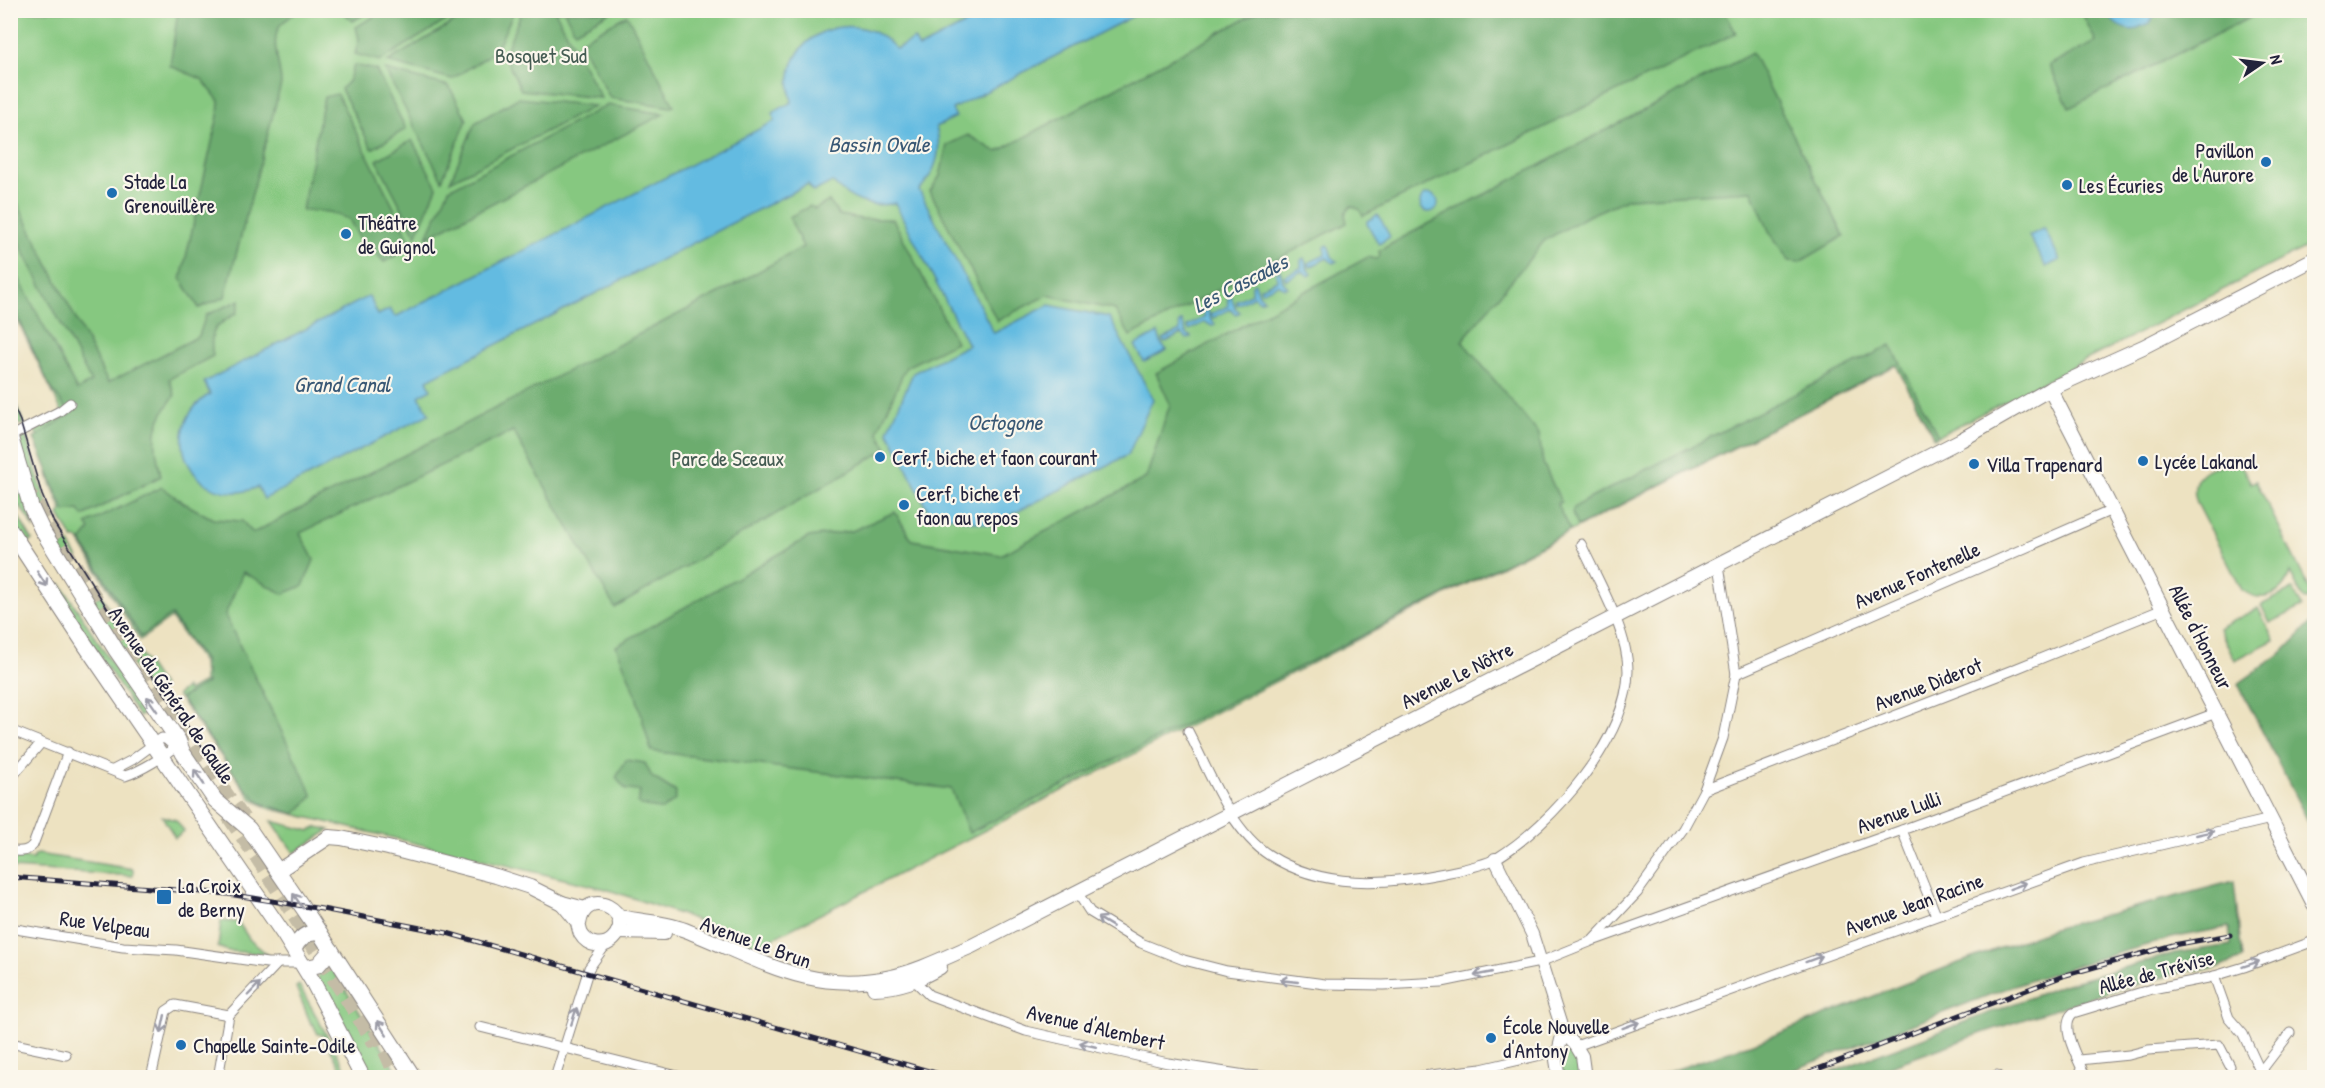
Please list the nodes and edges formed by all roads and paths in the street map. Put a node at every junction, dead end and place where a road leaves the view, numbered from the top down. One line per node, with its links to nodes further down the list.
1 (2314, 260): 2 (main road, Avenue Le Nôtre)
2 (2052, 393): 5 (main road, Allée d'Honneur); 8 (main road, Avenue Le Nôtre)
3 (70, 403): 4 (street)
4 (11, 436): 17 (main road, Avenue du Général de Gaulle, one-way to 4)
5 (2112, 510): 9 (main road, Allée d'Honneur); 11 (street, Avenue Fontenelle)
6 (10, 530): 16 (main road, Avenue du Général de Gaulle, one-way to 16)
7 (1581, 544): 10 (street)
8 (1719, 565): 10 (main road, Avenue Le Nôtre); 11 (street)
9 (2163, 609): 12 (main road, Allée d'Honneur); 21 (street, Avenue Diderot)
10 (1612, 612): 22 (main road, Avenue Le Nôtre); 26 (street)
11 (1736, 674): 21 (street)
12 (2216, 713): 23 (main road, Allée d'Honneur); 24 (street, Avenue Lulli)
13 (10, 730): 15 (street)
14 (1188, 731): 22 (street)
15 (41, 743): 18 (street); 20 (street)
16 (153, 744): 17 (main road, Avenue du Général de Gaulle); 19 (street)
17 (174, 750): 19 (street); 27 (main road, Avenue du Général de Gaulle, one-way to 17); 41 (main road, Avenue du Général de Gaulle)
18 (69, 752): 19 (street); 25 (street)
19 (112, 770)
20 (10, 779)
21 (1704, 790): 38 (street)
22 (1231, 813): 26 (street); 28 (main road, Avenue Le Nôtre)
23 (2271, 819): 30 (main road, Allée d'Honneur); 32 (street, Avenue Jean Racine, one-way to 23)
24 (1902, 830): 32 (street); 38 (street, Avenue Lulli)
25 (10, 851)
26 (1495, 859): 43 (street)
27 (278, 871): 29 (main road); 37 (main road, Avenue du Général de Gaulle, one-way to 27)
28 (1077, 892): 43 (street, Avenue Lulli, one-way to 28); 47 (main road, Avenue Le Nôtre)
29 (562, 903): 31 (main road); 34 (main road)
30 (2314, 904)
31 (585, 909): 33 (main road); 34 (main road)
32 (1936, 915): 53 (street, Avenue Jean Racine, one-way to 32)
33 (618, 917): 36 (main road); 47 (main road, Avenue Le Brun)
34 (579, 924): 40 (main road)
35 (10, 928): 44 (street, Rue Velpeau)
36 (618, 932): 40 (main road); 47 (main road, Avenue Le Brun)
37 (320, 933): 41 (main road); 42 (main road, Avenue du Général de Gaulle)
38 (1592, 940): 43 (street, Avenue Lulli)
39 (2314, 941): 46 (street, Allée de Trévise, one-way to 39)
40 (607, 943): 54 (street, one-way to 40)
41 (294, 949): 45 (main road, Avenue du Général de Gaulle)
42 (331, 950): 45 (main road); 63 (main road, Avenue du Général de Gaulle, one-way to 42)
43 (1540, 962): 50 (street)
44 (278, 963): 45 (street, Rue Velpeau); 48 (street, one-way to 44)
45 (304, 966): 62 (main road, Avenue du Général de Gaulle)
46 (2214, 976): 57 (street, Allée de Trévise); 59 (street)
47 (911, 977): 66 (street, Avenue d'Alembert, one-way to 47)
48 (229, 1015): 60 (street, one-way to 60); 61 (street)
49 (480, 1027): 54 (street)
50 (1563, 1032): 53 (street); 55 (street)
51 (2290, 1033): 59 (street)
52 (10, 1043): 56 (street)
53 (1576, 1046): 55 (street); 69 (street)
54 (563, 1048): 64 (street); 65 (street)
55 (1558, 1052): 67 (street); 68 (street)
56 (66, 1055)
57 (2079, 1060): 58 (street); 70 (street, Allée de Trévise)
58 (2230, 1066)
59 (2262, 1075)
60 (151, 1077)
61 (218, 1077)
62 (363, 1077)
63 (414, 1077)
64 (555, 1077)
65 (686, 1077)
66 (1290, 1077)
67 (1406, 1077)
68 (1559, 1077)
69 (1585, 1077)
70 (2086, 1077)

